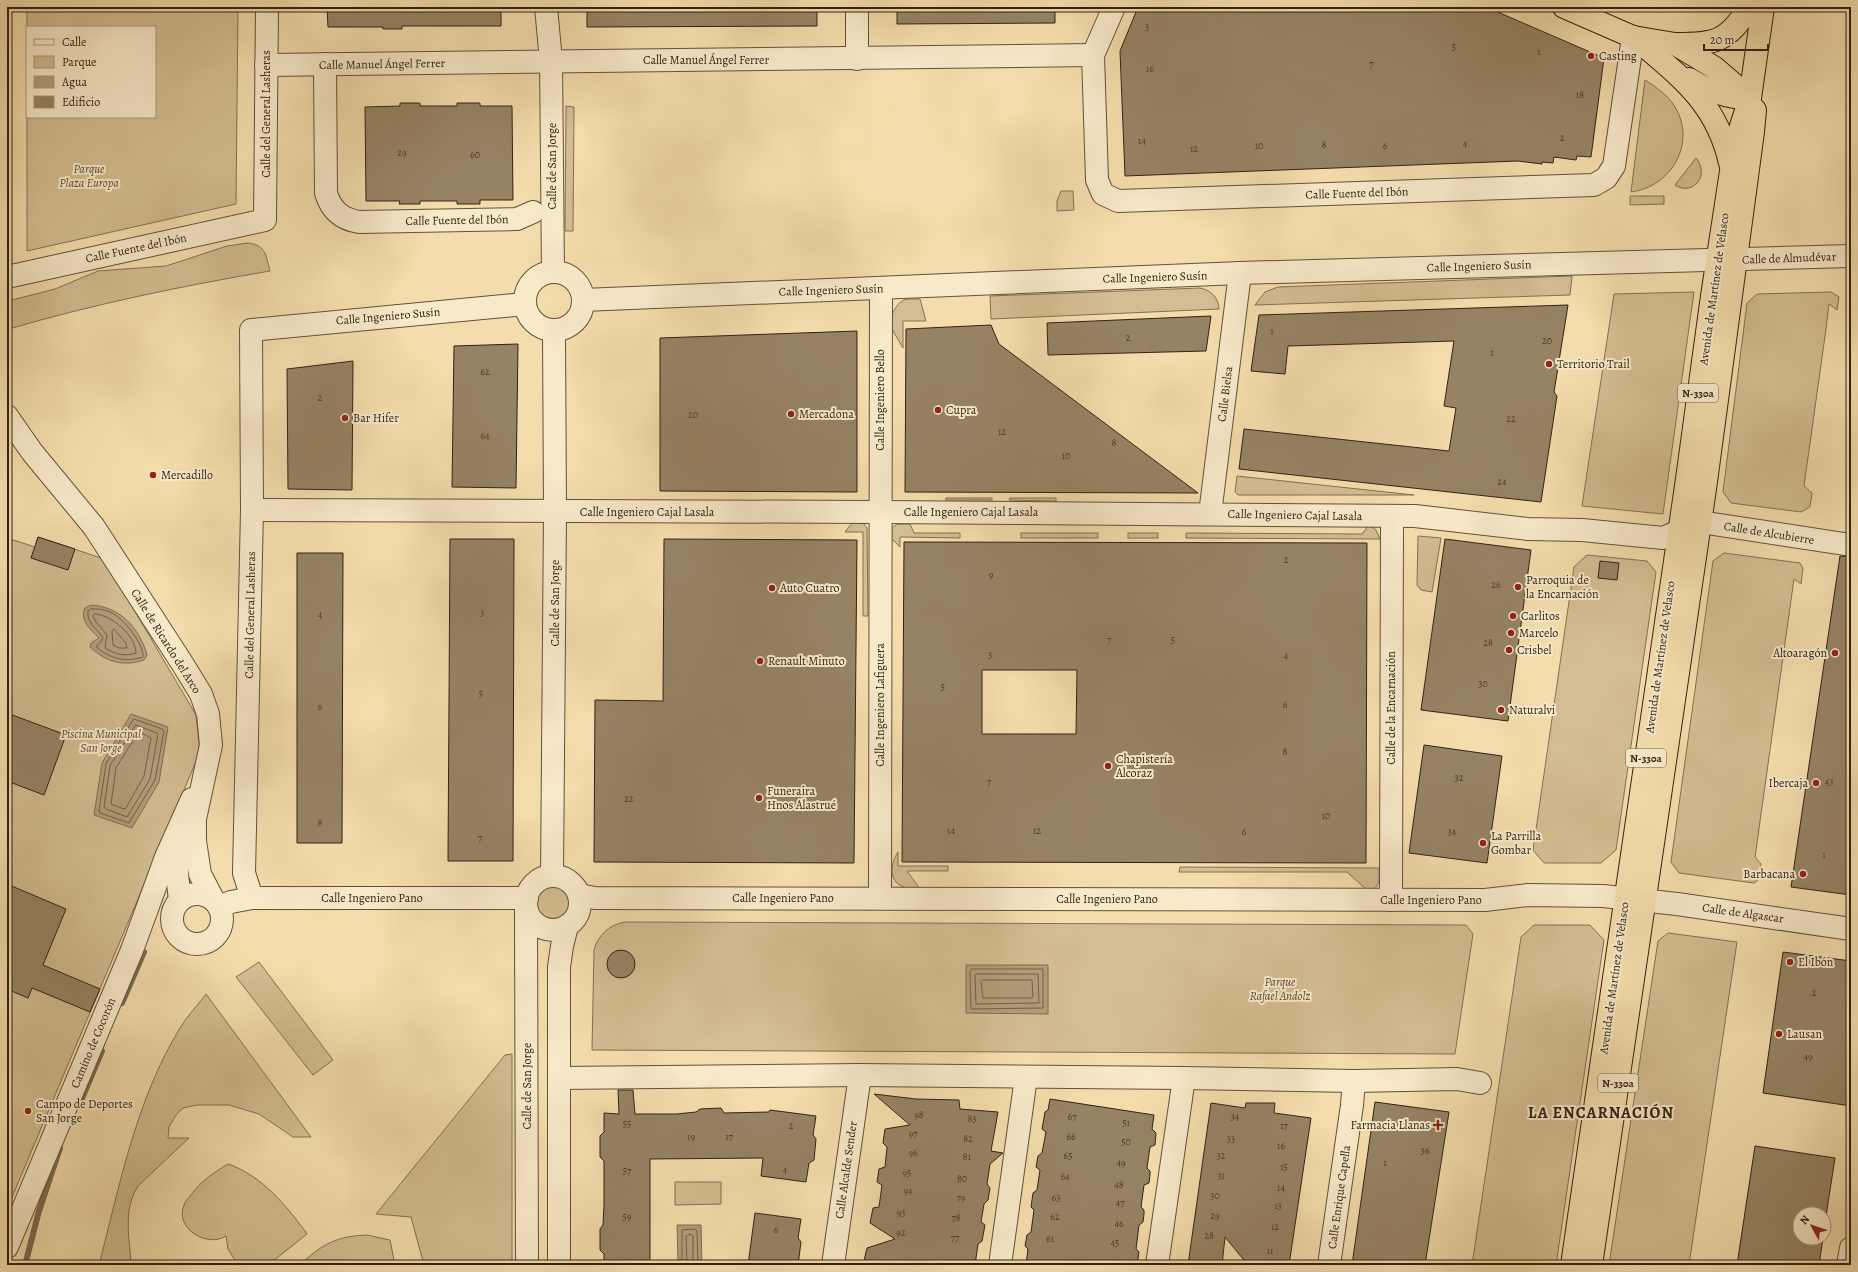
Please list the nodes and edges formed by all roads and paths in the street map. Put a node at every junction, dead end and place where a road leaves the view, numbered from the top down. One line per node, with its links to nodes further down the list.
1 (267, 7): 15 (street, Calle del General Lasheras)
2 (546, 7): 13 (street, Calle de San Jorge)
3 (559, 7): 13 (street, Calle de San Jorge)
4 (857, 7): 12 (street)
5 (1114, 7): 11 (street)
6 (1564, 7): 9 (highway, N-330a)
7 (1749, 7): 10 (highway, N-330a)
8 (1763, 7): 17 (highway, Avenida de Martínez de Velasco / N-330a)
9 (1633, 37): 10 (highway, N-330a); 11 (street, Calle Fuente del Ibón); 16 (highway, N-330a)
10 (1675, 44): 18 (highway, N-330a)
11 (1093, 55): 12 (street, Calle Manuel Ángel Ferrer)
12 (857, 59): 13 (street, Calle Manuel Ángel Ferrer)
13 (551, 61): 14 (street, Calle Manuel Ángel Ferrer); 24 (street, Calle de San Jorge)
14 (325, 64): 15 (street, Calle Manuel Ángel Ferrer); 20 (street, Calle Fuente del Ibón)
15 (266, 65): 21 (street, Calle del General Lasheras)
16 (1673, 69): 18 (highway, N-330a); 19 (highway, N-330a)
17 (1754, 75): 18 (highway, Avenida de Martínez de Velasco / N-330a); 23 (highway, Avenida de Martínez de Velasco / N-330a)
18 (1750, 98): 19 (highway, Avenida de Martínez de Velasco / N-330a)
19 (1731, 169): 23 (highway, Avenida de Martínez de Velasco / N-330a)
20 (533, 212)
21 (265, 220): 26 (street, Calle Fuente del Ibón)
22 (1851, 256): 23 (street, Calle de Almudévar)
23 (1727, 260): 25 (street, Calle Ingeniero Susín); 38 (highway, Avenida de Martínez de Velasco / N-330a)
24 (553, 272): 28 (street); 29 (street)
25 (1240, 273): 27 (street, Calle Ingeniero Susín); 36 (street, Calle Bielsa)
26 (7, 277)
27 (881, 288): 28 (street, Calle Ingeniero Susín); 35 (street, Calle Ingeniero Bello)
28 (583, 300): 31 (street)
29 (525, 304): 30 (street, Calle Ingeniero Susín); 31 (street)
30 (251, 330): 33 (street, Calle del General Lasheras)
31 (554, 330): 34 (street, Calle de San Jorge)
32 (7, 416): 40 (street, Calle de Ricardo del Arco)
33 (252, 510): 34 (street, Calle Ingeniero Cajal Lasala); 44 (street, Calle del General Lasheras)
34 (556, 512): 35 (street, Calle Ingeniero Cajal Lasala); 42 (street, Calle de San Jorge)
35 (880, 512): 36 (street, Calle Ingeniero Cajal Lasala); 45 (street, Calle Ingeniero Lafiguera)
36 (1210, 514): 37 (street, Calle Ingeniero Cajal Lasala)
37 (1392, 516): 38 (street, Calle Ingeniero Cajal Lasala); 46 (street, Calle de la Encarnación)
38 (1689, 527): 39 (street, Calle de Alcubierre); 47 (highway, Avenida de Martínez de Velasco / N-330a)
39 (1851, 545)
40 (204, 773): 41 (street, Camino de Cocorón); 48 (street, Calle de Ricardo del Arco)
41 (182, 822): 50 (street, Camino de Cocorón); 52 (street, Camino de Cocorón)
42 (552, 876): 43 (street); 49 (street)
43 (579, 895): 45 (street, Calle Ingeniero Pano); 51 (street)
44 (252, 898): 48 (street, Calle Ingeniero Pano); 49 (street, Calle Ingeniero Pano)
45 (880, 898): 46 (street, Calle Ingeniero Pano)
46 (1391, 900): 47 (street, Calle Ingeniero Pano)
47 (1635, 900): 53 (street, Calle de Algascar); 68 (highway, Avenida de Martínez de Velasco / N-330a); 69 (highway, Avenida de Martínez de Velasco / N-330a)
48 (216, 903): 50 (street); 50 (street)
49 (526, 903): 51 (street); 62 (street, Calle de San Jorge)
50 (176, 906): 52 (street)
51 (567, 926): 56 (street)
52 (141, 927): 60 (street, Camino de Cocorón)
53 (1851, 929)
54 (860, 1075): 55 (street); 56 (street); 64 (street, Calle Alcalde Sender)
55 (1026, 1077): 57 (street); 65 (street)
56 (559, 1078): 63 (street)
57 (1184, 1078): 58 (street); 66 (street)
58 (1354, 1082): 59 (street); 67 (street, Calle Enrique Capella)
59 (1480, 1083)
60 (7, 1247)
61 (1851, 1248): 70 (street)
62 (527, 1265)
63 (559, 1265)
64 (833, 1265)
65 (1000, 1265)
66 (1157, 1265)
67 (1329, 1265)
68 (1572, 1265)
69 (1591, 1265)
70 (1848, 1265)

